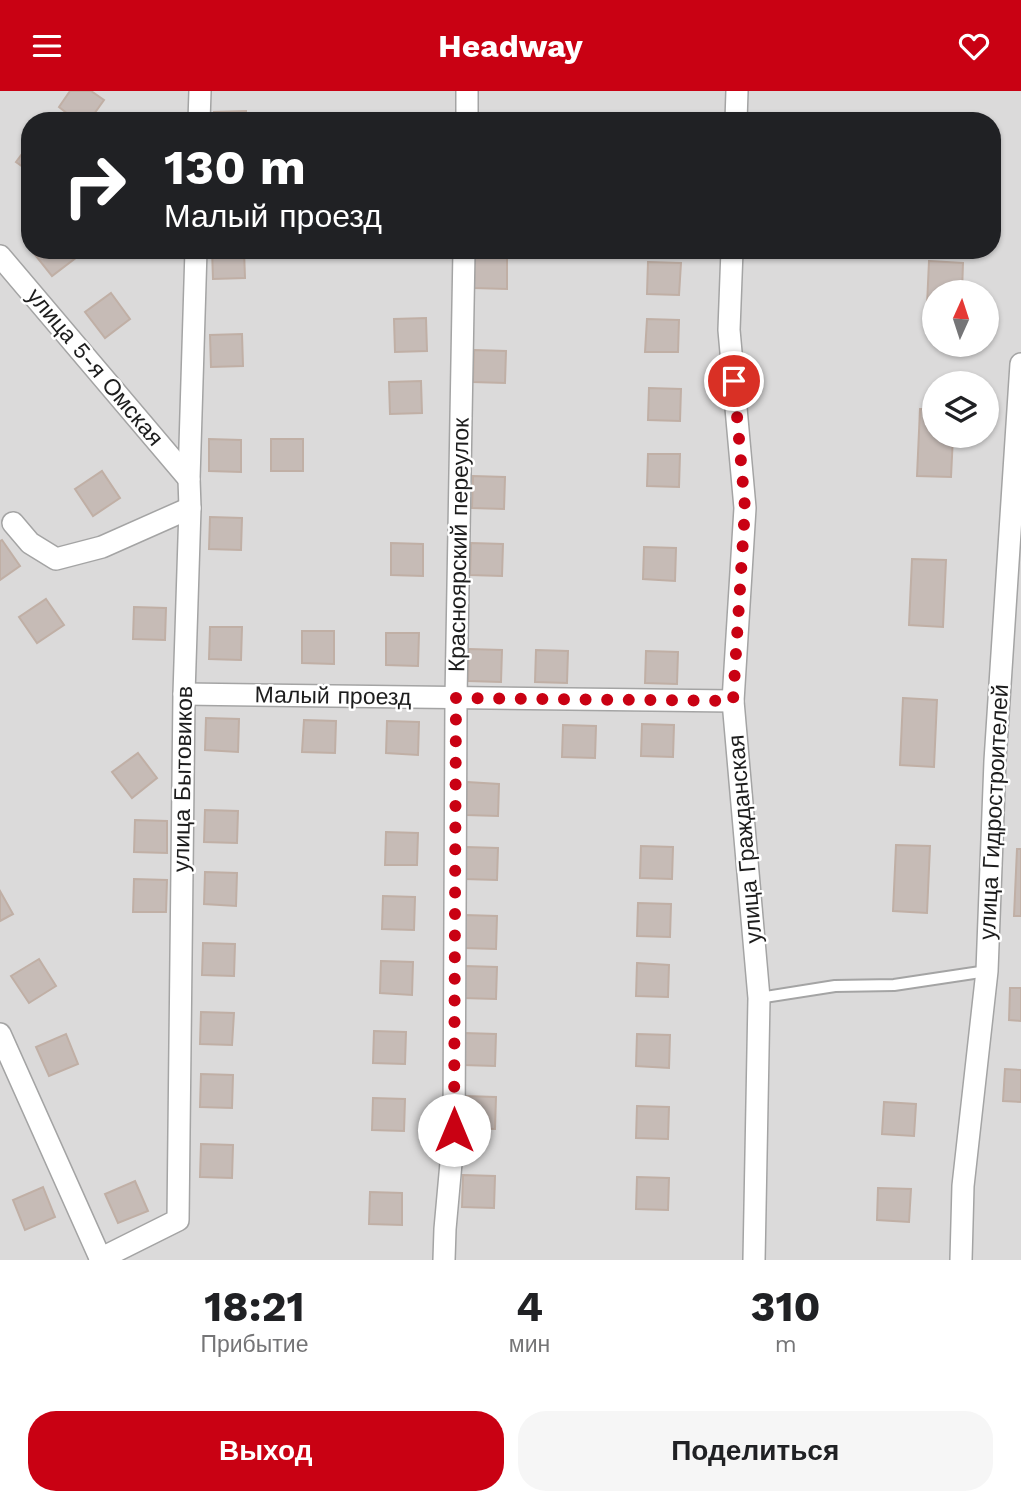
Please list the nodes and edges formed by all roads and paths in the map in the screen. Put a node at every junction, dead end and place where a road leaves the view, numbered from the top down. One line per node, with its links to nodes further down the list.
1 (200, 91): 4 (street)
2 (467, 91): 5 (street)
3 (737, 91): 6 (street)
4 (199, 112)
5 (467, 112)
6 (736, 112)
7 (0, 255): 12 (street, улица 5-я Омская)
8 (196, 259): 12 (street, улица Бытовиков)
9 (464, 259): 16 (street, Красноярский переулок)
10 (733, 259): 17 (street, улица Гражданская)
11 (1021, 363): 18 (street, улица Гидростроителей)
12 (190, 479): 13 (street, улица Бытовиков)
13 (190, 508): 14 (street); 15 (street, улица Бытовиков)
14 (13, 523)
15 (184, 694): 16 (street, Малый проезд); 21 (street, улица Бытовиков)
16 (456, 698): 17 (street, Малый проезд); 22 (street, Красноярский переулок)
17 (733, 701): 19 (street, улица Гражданская)
18 (987, 971): 19 (lane); 24 (street, улица Гидростроителей)
19 (760, 998): 23 (street, улица Гражданская)
20 (0, 1034): 21 (street)
21 (101, 1259)
22 (444, 1260)
23 (754, 1260)
24 (961, 1260)

